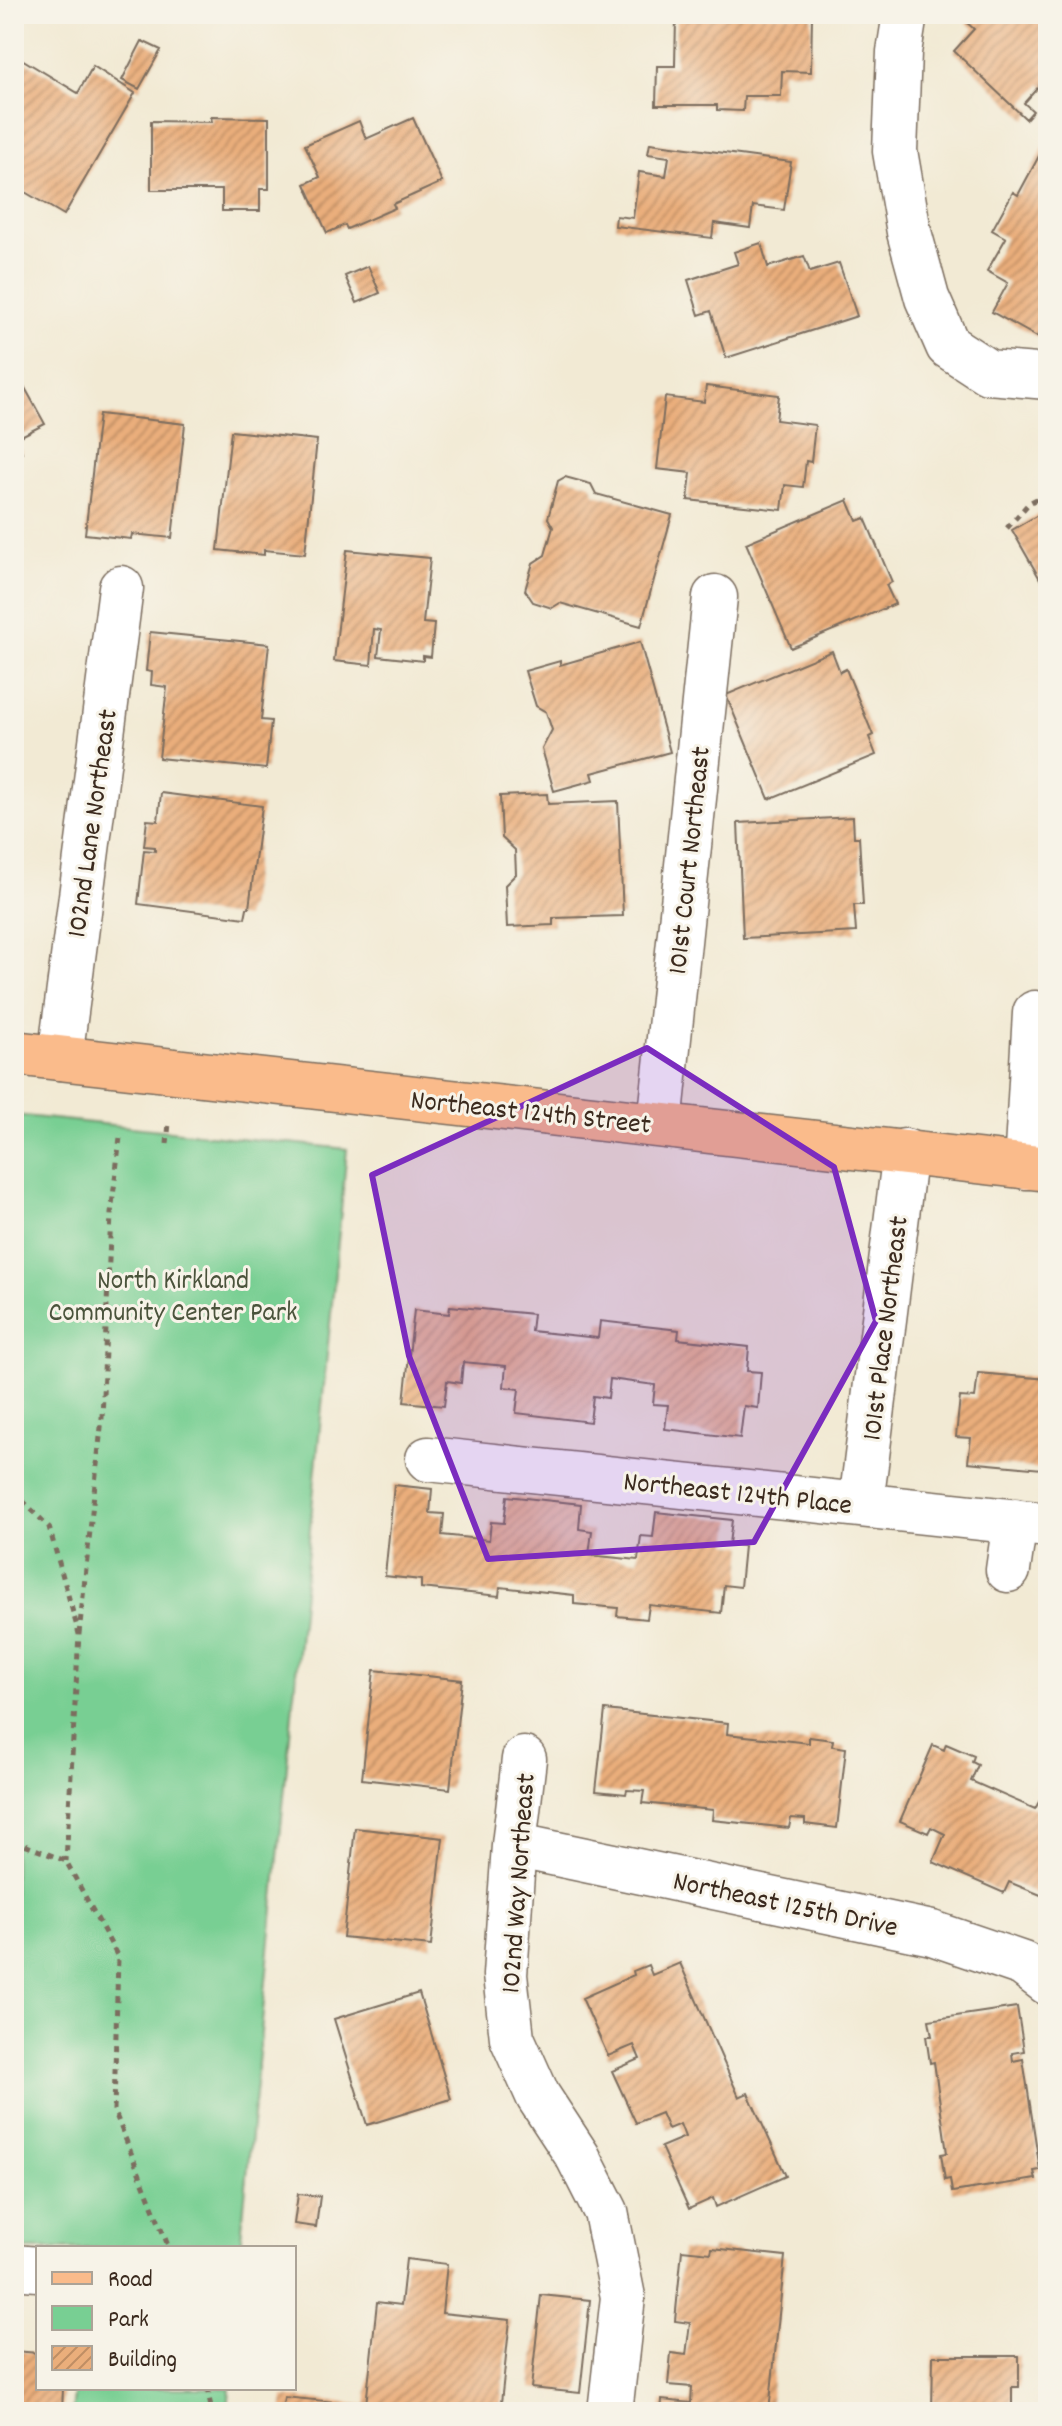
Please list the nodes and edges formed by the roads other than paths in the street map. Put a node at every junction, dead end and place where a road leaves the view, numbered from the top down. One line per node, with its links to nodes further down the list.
1 (902, 33): 2 (street)
2 (1048, 377)
3 (121, 588): 7 (street, 102nd Lane Northeast)
4 (715, 597): 8 (street, 101st Court Northeast)
5 (1035, 1013): 10 (street)
6 (14, 1053): 7 (main road, Northeast 124th Street)
7 (60, 1058): 8 (main road, Northeast 124th Street)
8 (660, 1124): 9 (main road, Northeast 124th Street)
9 (905, 1151): 10 (main road, Northeast 124th Street); 12 (street, 101st Place Northeast)
10 (1037, 1168)
11 (428, 1459): 12 (street, Northeast 124th Place)
12 (861, 1504): 13 (street, Northeast 124th Place)
13 (1032, 1523): 14 (street)
14 (1008, 1570)
15 (524, 1759): 16 (street, 102nd Way Northeast)
16 (514, 1845): 17 (street, Northeast 125th Drive); 20 (street, 102nd Way Northeast)
17 (1048, 1983)
18 (14, 2267): 19 (street)
19 (36, 2269)
20 (610, 2412)

